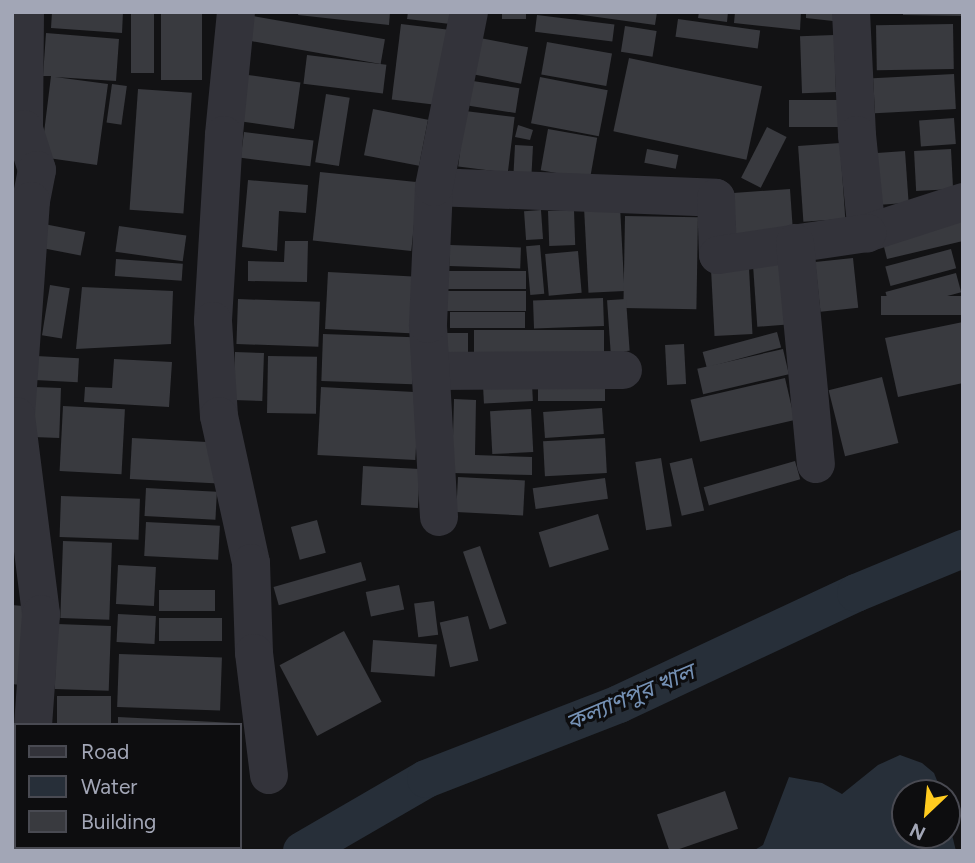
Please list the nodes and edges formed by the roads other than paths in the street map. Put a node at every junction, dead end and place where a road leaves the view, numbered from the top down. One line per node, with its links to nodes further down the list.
1 (25, 12): 5 (street)
2 (236, 12): 15 (street)
3 (469, 12): 6 (street)
4 (851, 12): 8 (street)
5 (18, 128): 14 (street)
6 (434, 187): 9 (street); 10 (street)
7 (963, 202): 8 (street)
8 (867, 233): 9 (street)
9 (795, 243): 12 (street)
10 (433, 370): 11 (street); 13 (street)
11 (623, 370)
12 (816, 464)
13 (439, 517)
14 (33, 723)
15 (269, 775)

